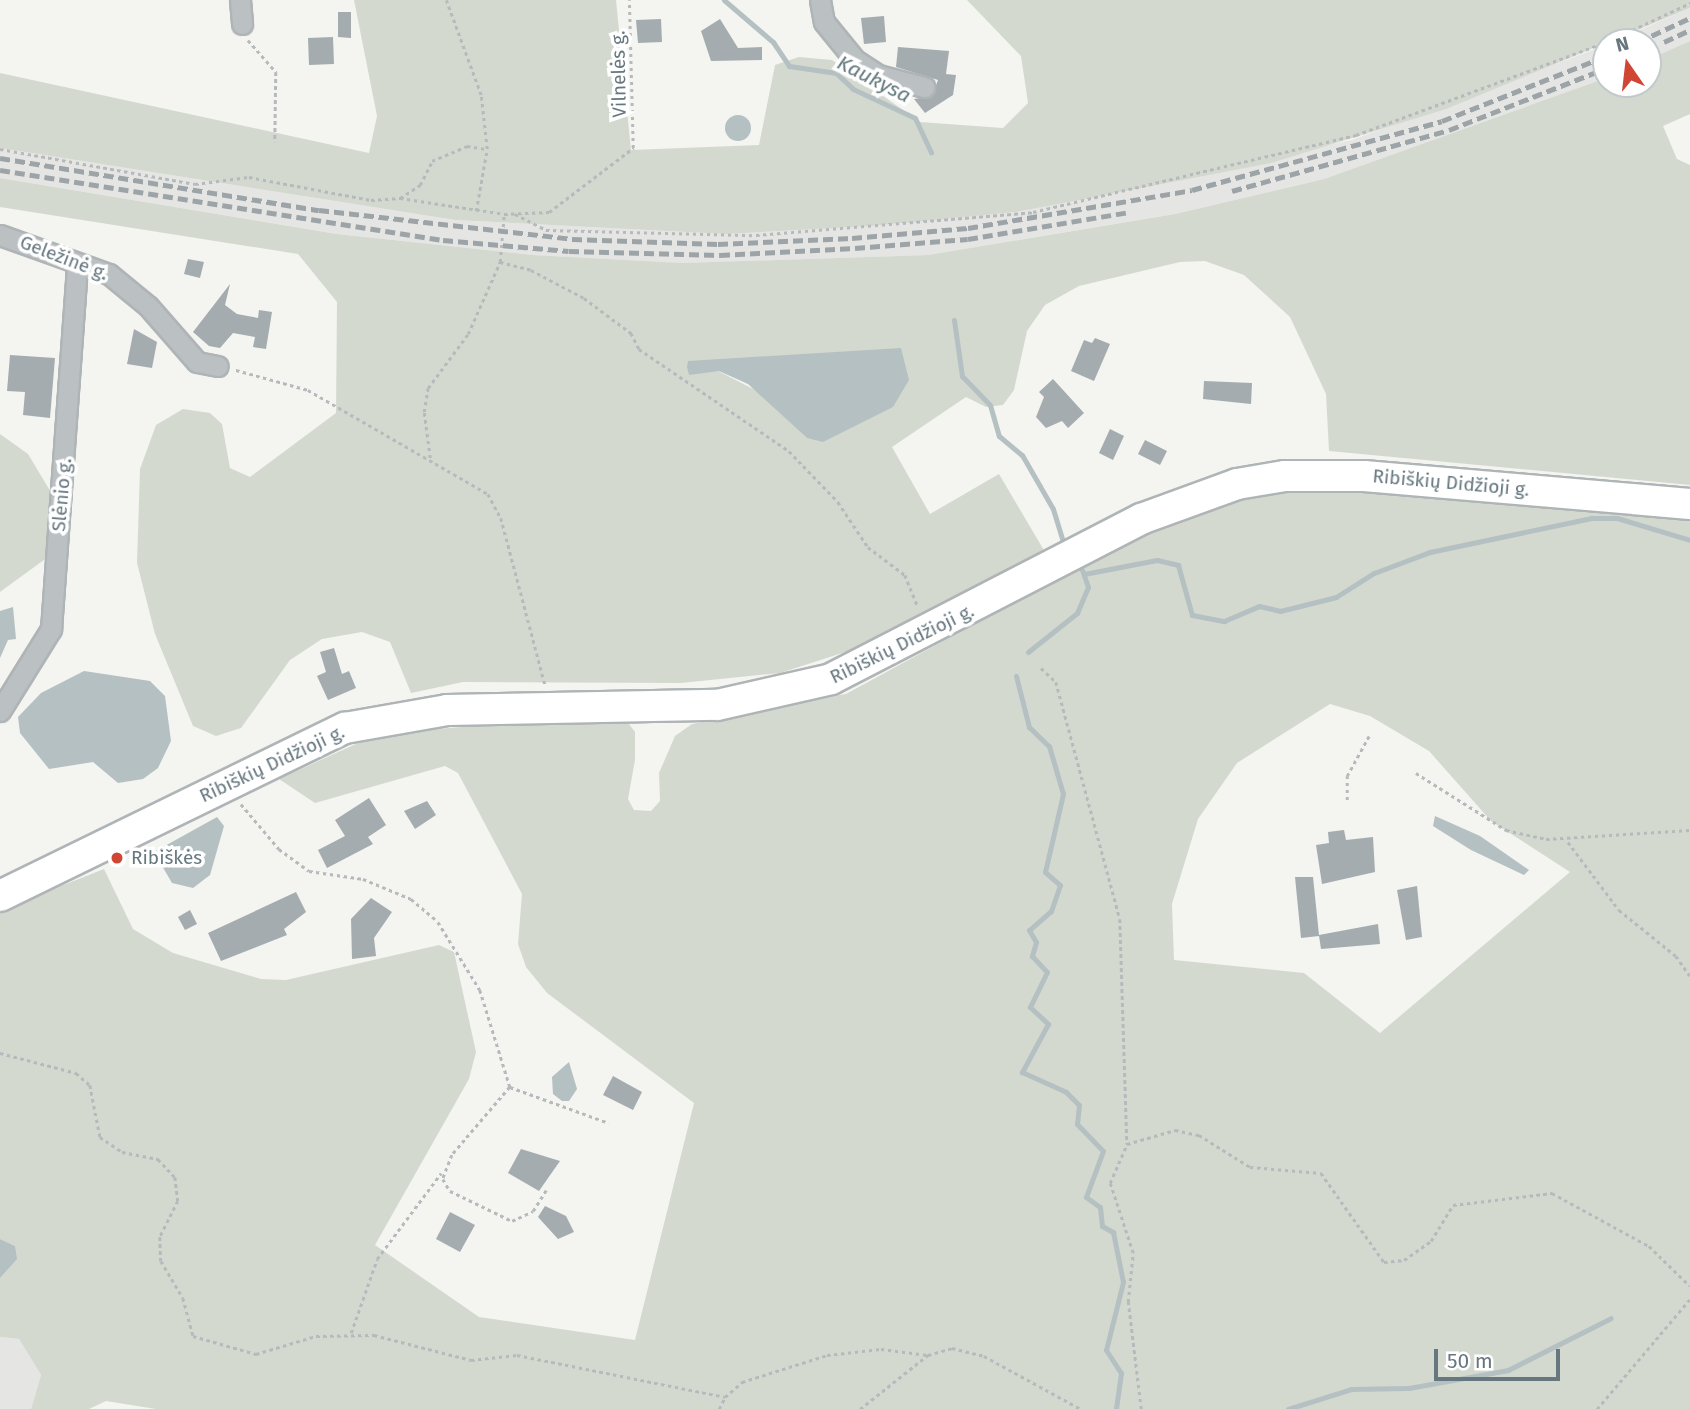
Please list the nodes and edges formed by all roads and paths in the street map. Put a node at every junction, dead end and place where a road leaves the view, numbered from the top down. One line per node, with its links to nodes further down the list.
1 (240, 0): 6 (street)
2 (446, 0): 12 (path)
3 (629, 0): 15 (path, Vilnelės g.)
4 (820, 0): 9 (street)
5 (1690, 3): 7 (path)
6 (242, 24): 10 (path)
7 (1636, 28)
8 (1592, 47): 15 (path)
9 (924, 87)
10 (275, 142)
11 (0, 149): 13 (path)
12 (486, 149): 13 (path); 14 (path)
13 (400, 198): 14 (path)
14 (476, 212): 16 (path)
15 (515, 214): 16 (path)
16 (504, 215): 18 (path)
17 (0, 235): 19 (street, Geležinė g.)
18 (500, 262): 21 (path); 23 (path)
19 (78, 264): 20 (street, Geležinė g.); 26 (street, Slėnio g.)
20 (218, 366): 21 (path)
21 (430, 458): 25 (path)
22 (1690, 504): 23 (main road, Ribiškių Didžioji g.)
23 (926, 635): 25 (main road, Ribiškių Didžioji g.)
24 (1041, 668): 38 (path)
25 (547, 706): 29 (main road, Ribiškių Didžioji g.)
26 (0, 711)
27 (1369, 736): 30 (path)
28 (1416, 773): 32 (path)
29 (229, 783): 33 (main road, Ribiškių Didžioji g.); 36 (path)
30 (1347, 800)
31 (1690, 830): 32 (path)
32 (1567, 842): 34 (path)
33 (0, 896)
34 (1690, 976)
35 (0, 1054): 43 (path)
36 (510, 1087): 37 (path); 39 (path)
37 (609, 1123)
38 (1127, 1144): 41 (path); 49 (path)
39 (443, 1171): 40 (path); 43 (path)
40 (546, 1190)
41 (1690, 1286)
42 (1690, 1299): 50 (path)
43 (351, 1332): 45 (path)
44 (928, 1355): 45 (path); 47 (path); 48 (path)
45 (725, 1397): 46 (path)
46 (719, 1409)
47 (860, 1409)
48 (1081, 1409)
49 (1141, 1409)
50 (1597, 1409)

